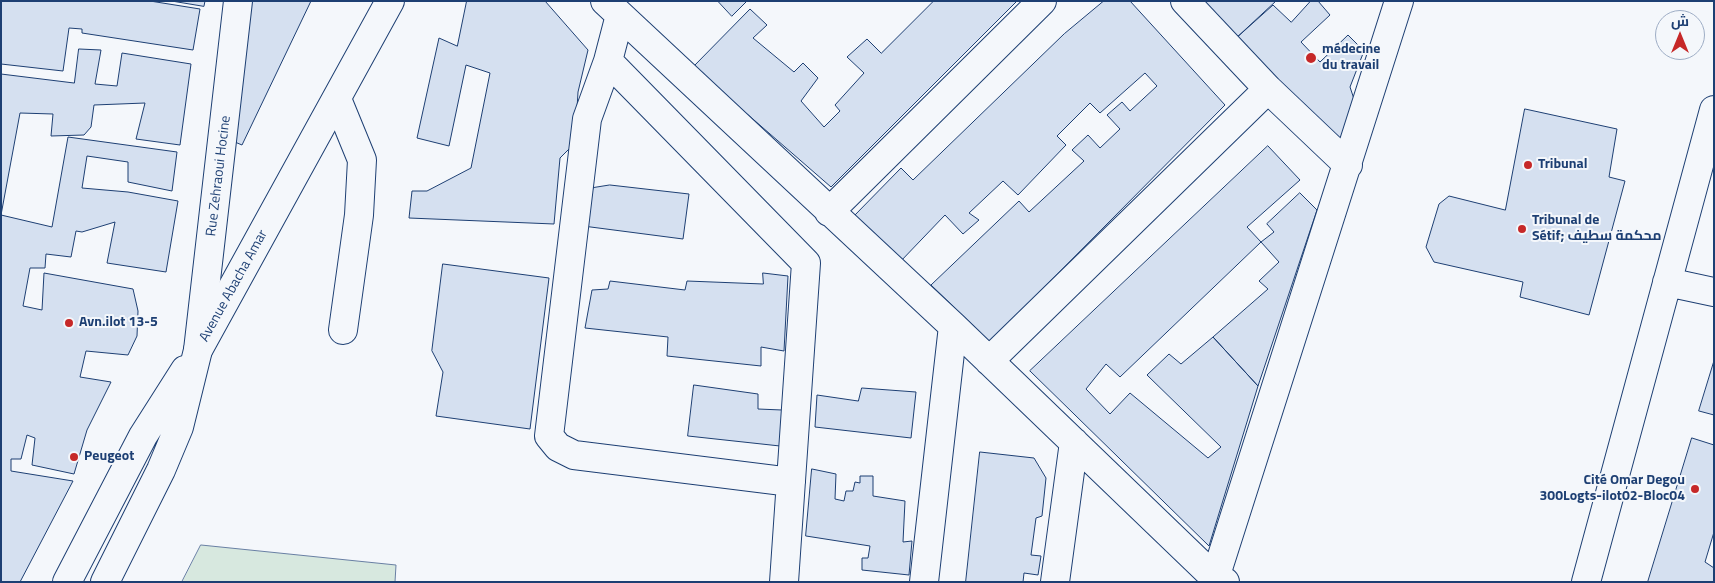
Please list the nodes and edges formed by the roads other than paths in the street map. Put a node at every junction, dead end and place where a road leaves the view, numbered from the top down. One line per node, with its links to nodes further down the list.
1 (238, 1): 17 (street, Rue Zehraoui Hocine)
2 (390, 1): 9 (street, Avenue Abacha Amar)
3 (1042, 1): 12 (street)
4 (1185, 1): 8 (street)
5 (1399, 1): 11 (street)
6 (613, 8): 7 (street); 12 (street)
7 (608, 61): 20 (street); 20 (street)
8 (1268, 89): 11 (street); 18 (street)
9 (336, 99): 16 (street); 17 (street, Avenue Abacha Amar)
10 (1714, 110): 13 (street)
11 (1348, 165): 21 (street)
12 (829, 212): 15 (street)
13 (1667, 282): 14 (street); 27 (street)
14 (1714, 292)
15 (953, 326): 18 (street); 25 (street)
16 (343, 330)
17 (198, 350): 22 (street); 23 (street, Avenue Abacha Amar)
18 (989, 361): 19 (street)
19 (1074, 442): 21 (street); 26 (street)
20 (791, 482): 24 (street)
21 (1220, 580)
22 (66, 582)
23 (105, 582)
24 (784, 582)
25 (924, 582)
26 (1055, 582)
27 (1586, 582)

